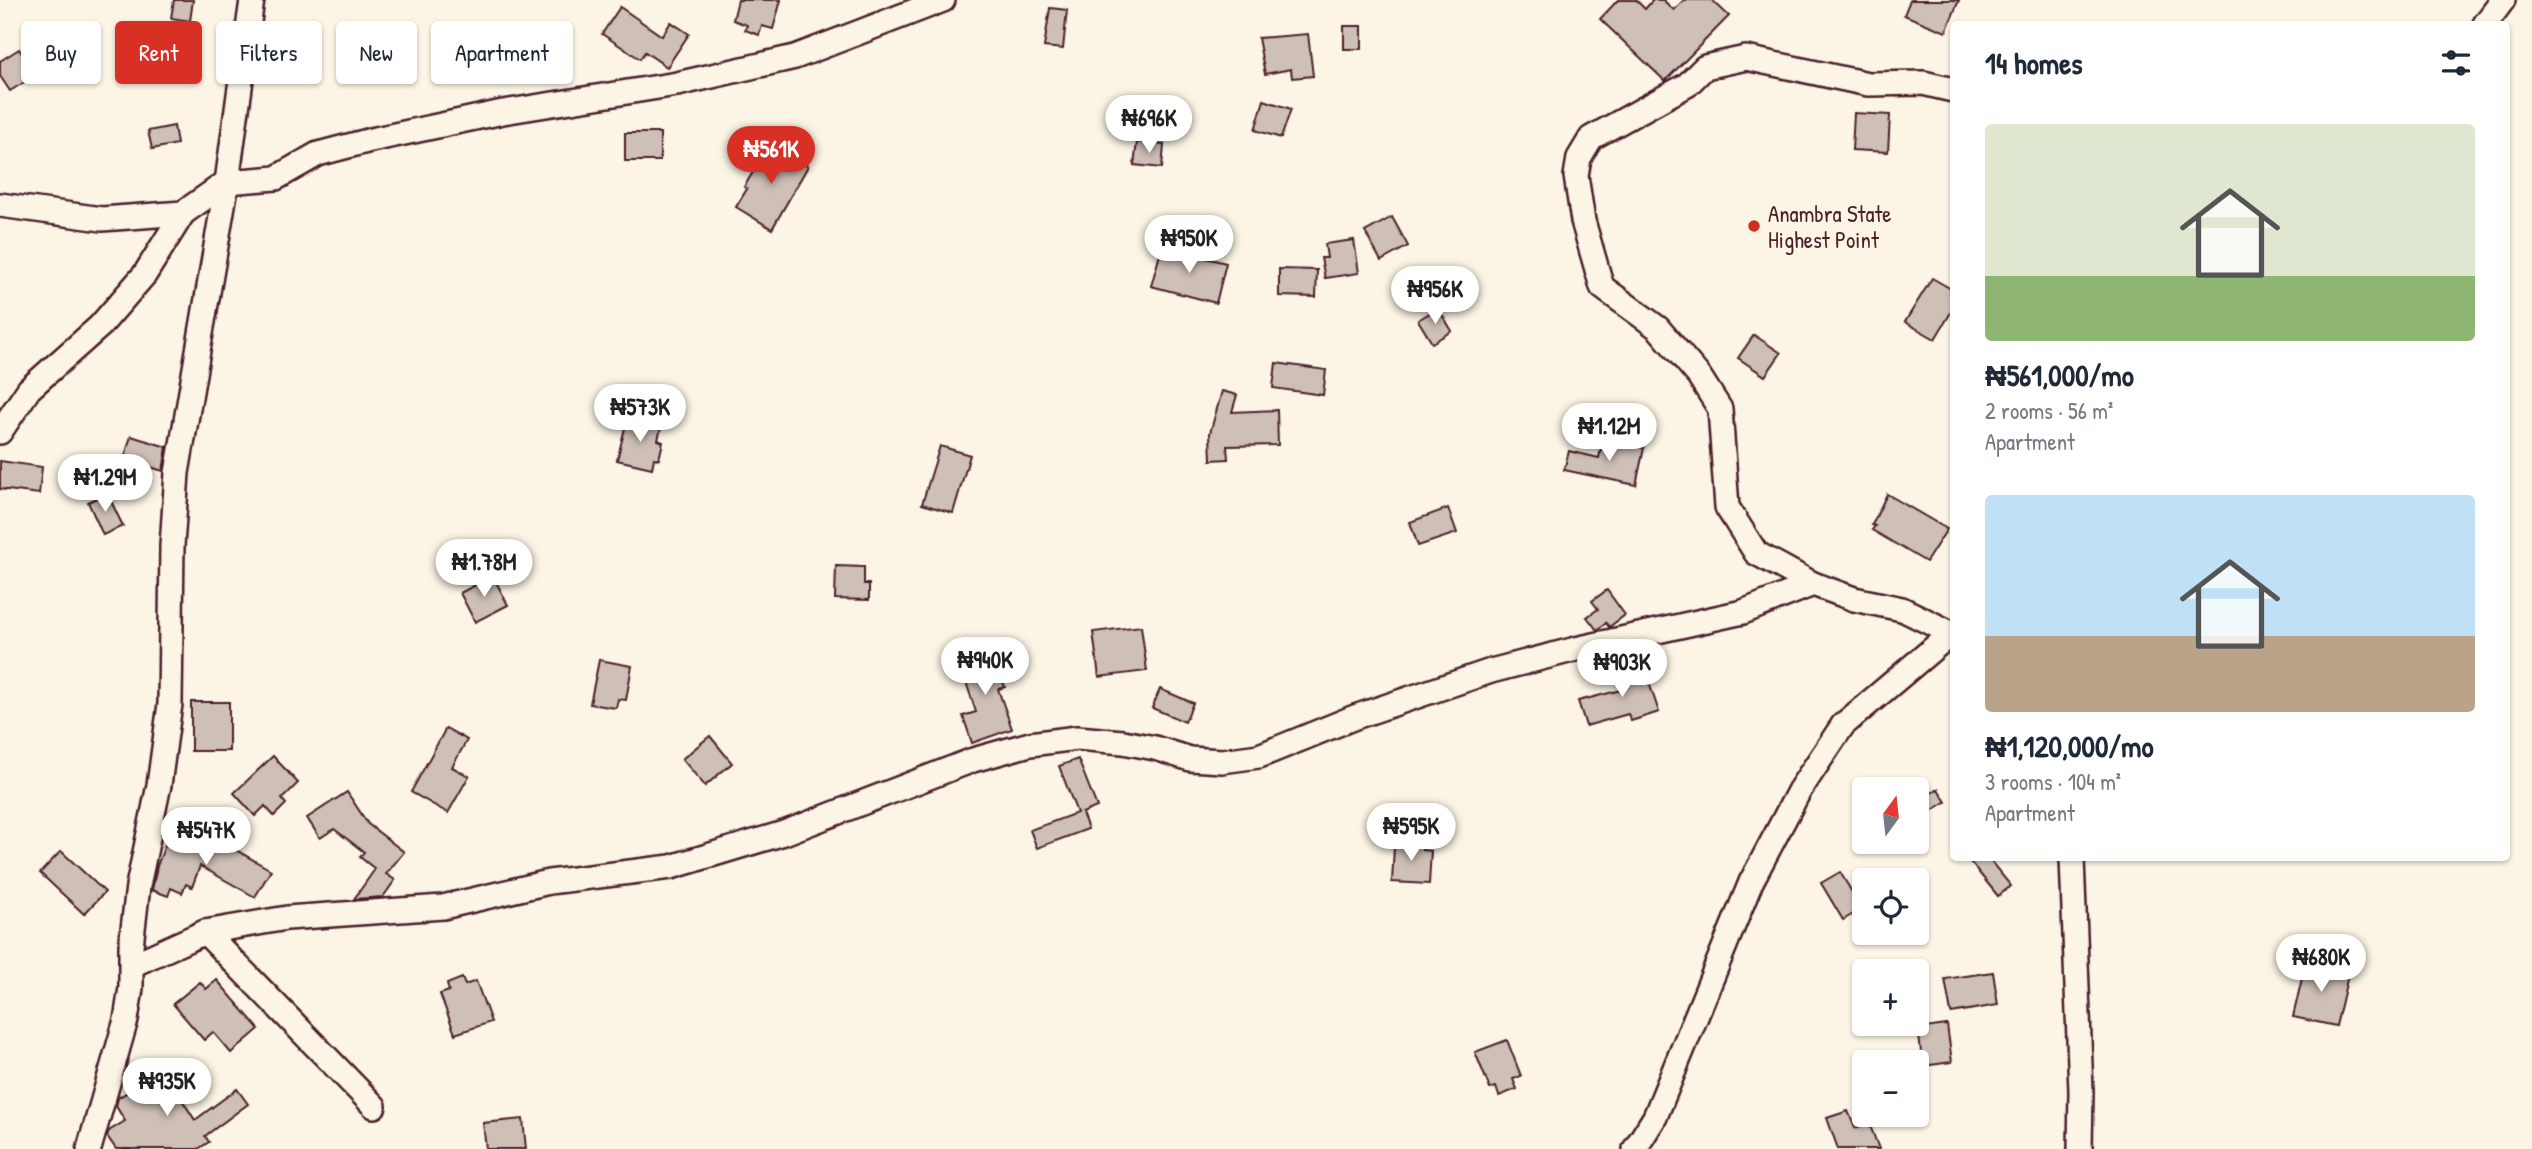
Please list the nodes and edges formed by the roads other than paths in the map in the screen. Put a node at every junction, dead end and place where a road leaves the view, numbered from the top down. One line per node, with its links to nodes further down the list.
1 (252, 0): 6 (street)
2 (943, 0): 6 (street)
3 (2503, 0): 4 (street)
4 (2487, 21)
5 (1950, 89): 10 (street)
6 (227, 182): 8 (street); 15 (street)
7 (0, 205): 8 (street)
8 (183, 213): 9 (street)
9 (0, 432)
10 (1814, 584): 11 (street); 14 (street)
11 (1950, 635)
12 (1950, 638): 18 (street)
13 (2072, 861): 19 (street)
14 (205, 932): 15 (street); 16 (street)
15 (132, 965): 17 (street)
16 (374, 1106)
17 (89, 1149)
18 (1635, 1149)
19 (2080, 1149)

